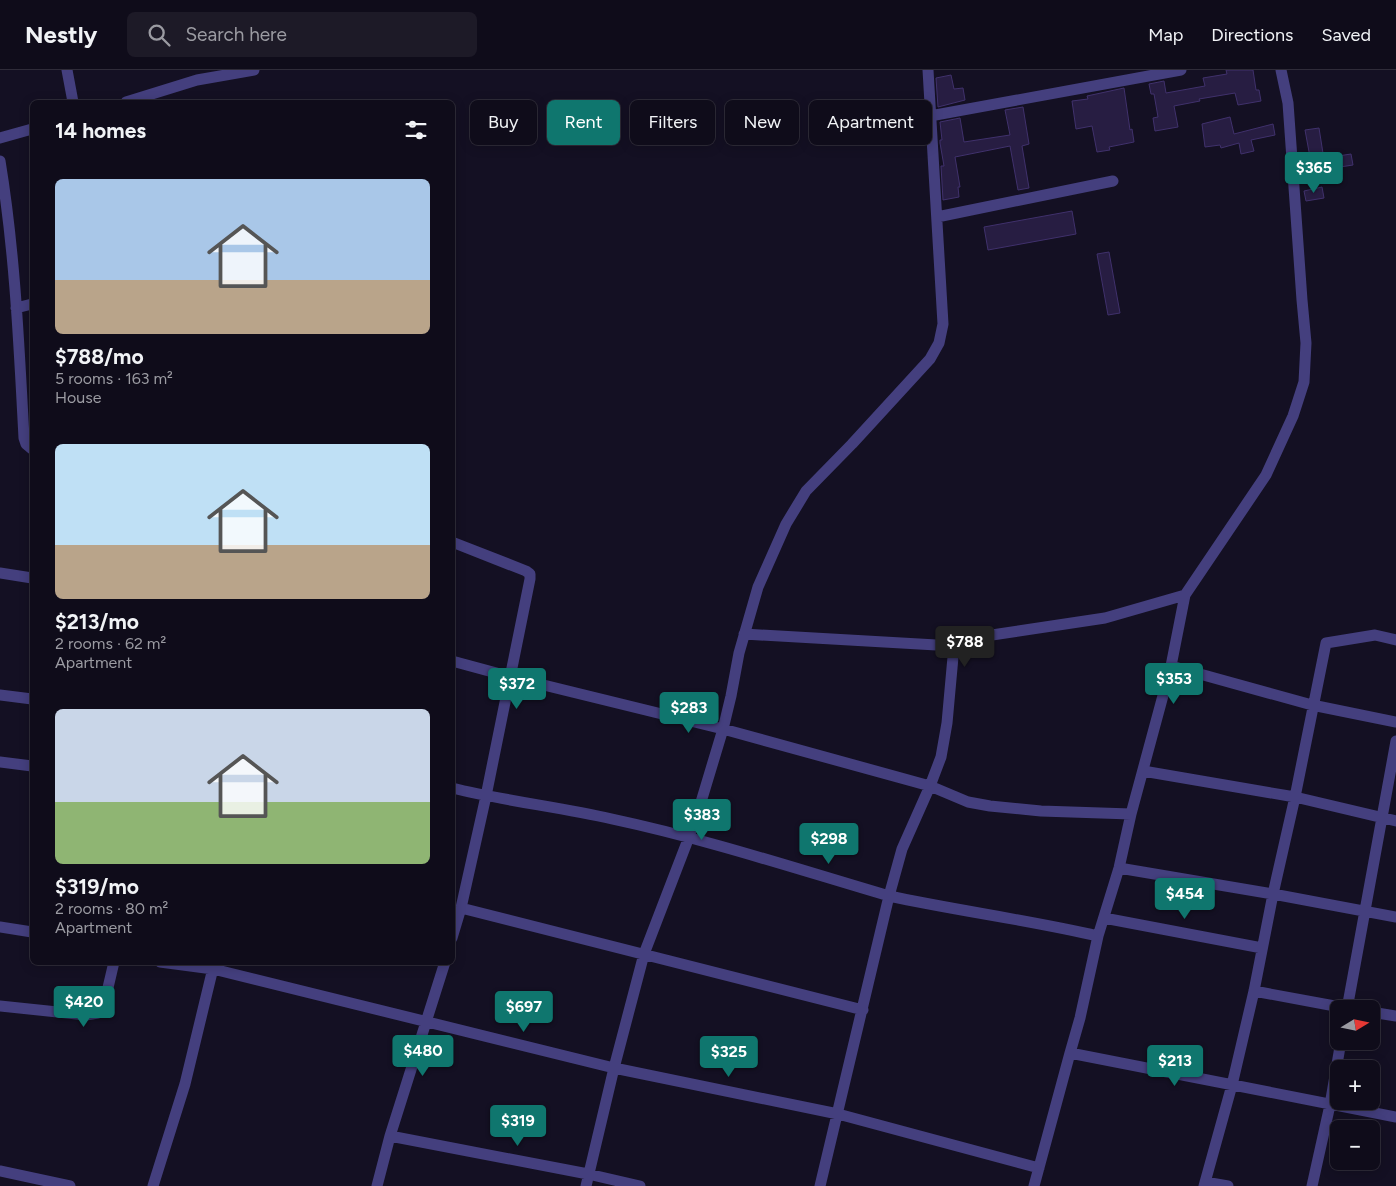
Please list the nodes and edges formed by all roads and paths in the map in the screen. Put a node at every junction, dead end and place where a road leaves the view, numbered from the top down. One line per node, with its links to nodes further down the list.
1 (67, 70): 8 (street)
2 (254, 70): 6 (street)
3 (928, 70): 9 (street)
4 (1181, 70): 10 (street)
5 (1281, 70): 23 (street)
6 (196, 75): 7 (street)
7 (150, 99)
8 (73, 100)
9 (929, 100)
10 (932, 116)
11 (30, 130): 12 (street)
12 (0, 138)
13 (932, 145): 16 (street)
14 (0, 161): 18 (street)
15 (1113, 181): 16 (street)
16 (937, 217): 24 (street)
17 (30, 304): 18 (street)
18 (16, 308): 19 (street)
19 (30, 447)
20 (455, 543): 29 (street)
21 (0, 573): 22 (street)
22 (30, 578)
23 (1185, 595): 26 (street); 28 (street)
24 (744, 634): 26 (street); 34 (street)
25 (1396, 640): 32 (street)
26 (954, 646): 39 (street)
27 (455, 662): 29 (street)
28 (1171, 666): 32 (street); 38 (street)
29 (510, 677): 34 (street); 41 (street)
30 (0, 695): 31 (street)
31 (30, 699)
32 (1312, 705): 33 (street); 42 (street)
33 (1396, 722)
34 (723, 729): 39 (street); 46 (street)
35 (1396, 741): 44 (street)
36 (0, 762): 37 (street)
37 (30, 766)
38 (1143, 771): 42 (street); 43 (street)
39 (930, 786): 43 (street); 49 (street)
40 (455, 789): 41 (street)
41 (486, 796): 46 (street); 50 (street)
42 (1295, 797): 44 (street); 48 (street)
43 (1131, 814): 47 (street)
44 (1381, 818): 45 (street); 51 (street)
45 (1396, 821)
46 (689, 837): 49 (street); 59 (street)
47 (1119, 868): 48 (street); 53 (street)
48 (1273, 894): 51 (street); 58 (street)
49 (889, 896): 57 (street); 68 (street)
50 (461, 908): 55 (street); 59 (street)
51 (1364, 912): 52 (street); 65 (street)
52 (1396, 917)
53 (1104, 918): 57 (street); 58 (street)
54 (0, 927): 56 (street)
55 (455, 928)
56 (30, 932)
57 (1098, 936): 72 (street)
58 (1262, 948): 64 (street)
59 (644, 954): 68 (street); 73 (street)
60 (113, 965): 66 (street)
61 (200, 965): 63 (street)
62 (445, 965): 71 (street)
63 (214, 966): 71 (street); 85 (street)
64 (1254, 992): 67 (street); 74 (street)
65 (1350, 1000)
66 (0, 1006)
67 (1330, 1006)
68 (863, 1010): 77 (street)
69 (1380, 1013): 70 (street)
70 (1396, 1016)
71 (427, 1023): 73 (street); 79 (street)
72 (1070, 1053): 74 (street); 80 (street)
73 (614, 1068): 77 (street); 82 (street)
74 (1232, 1085): 75 (street); 83 (street)
75 (1330, 1104): 92 (street)
76 (1358, 1110): 78 (street)
77 (838, 1114): 80 (street); 89 (street)
78 (1396, 1118)
79 (390, 1136): 82 (street); 86 (street)
80 (1039, 1168): 90 (street)
81 (0, 1171): 84 (street)
82 (588, 1174): 87 (street); 88 (street)
83 (1205, 1184): 91 (street)
84 (70, 1186)
85 (153, 1186)
86 (377, 1186)
87 (586, 1186)
88 (640, 1186)
89 (820, 1186)
90 (1034, 1186)
91 (1228, 1186)
92 (1312, 1186)

